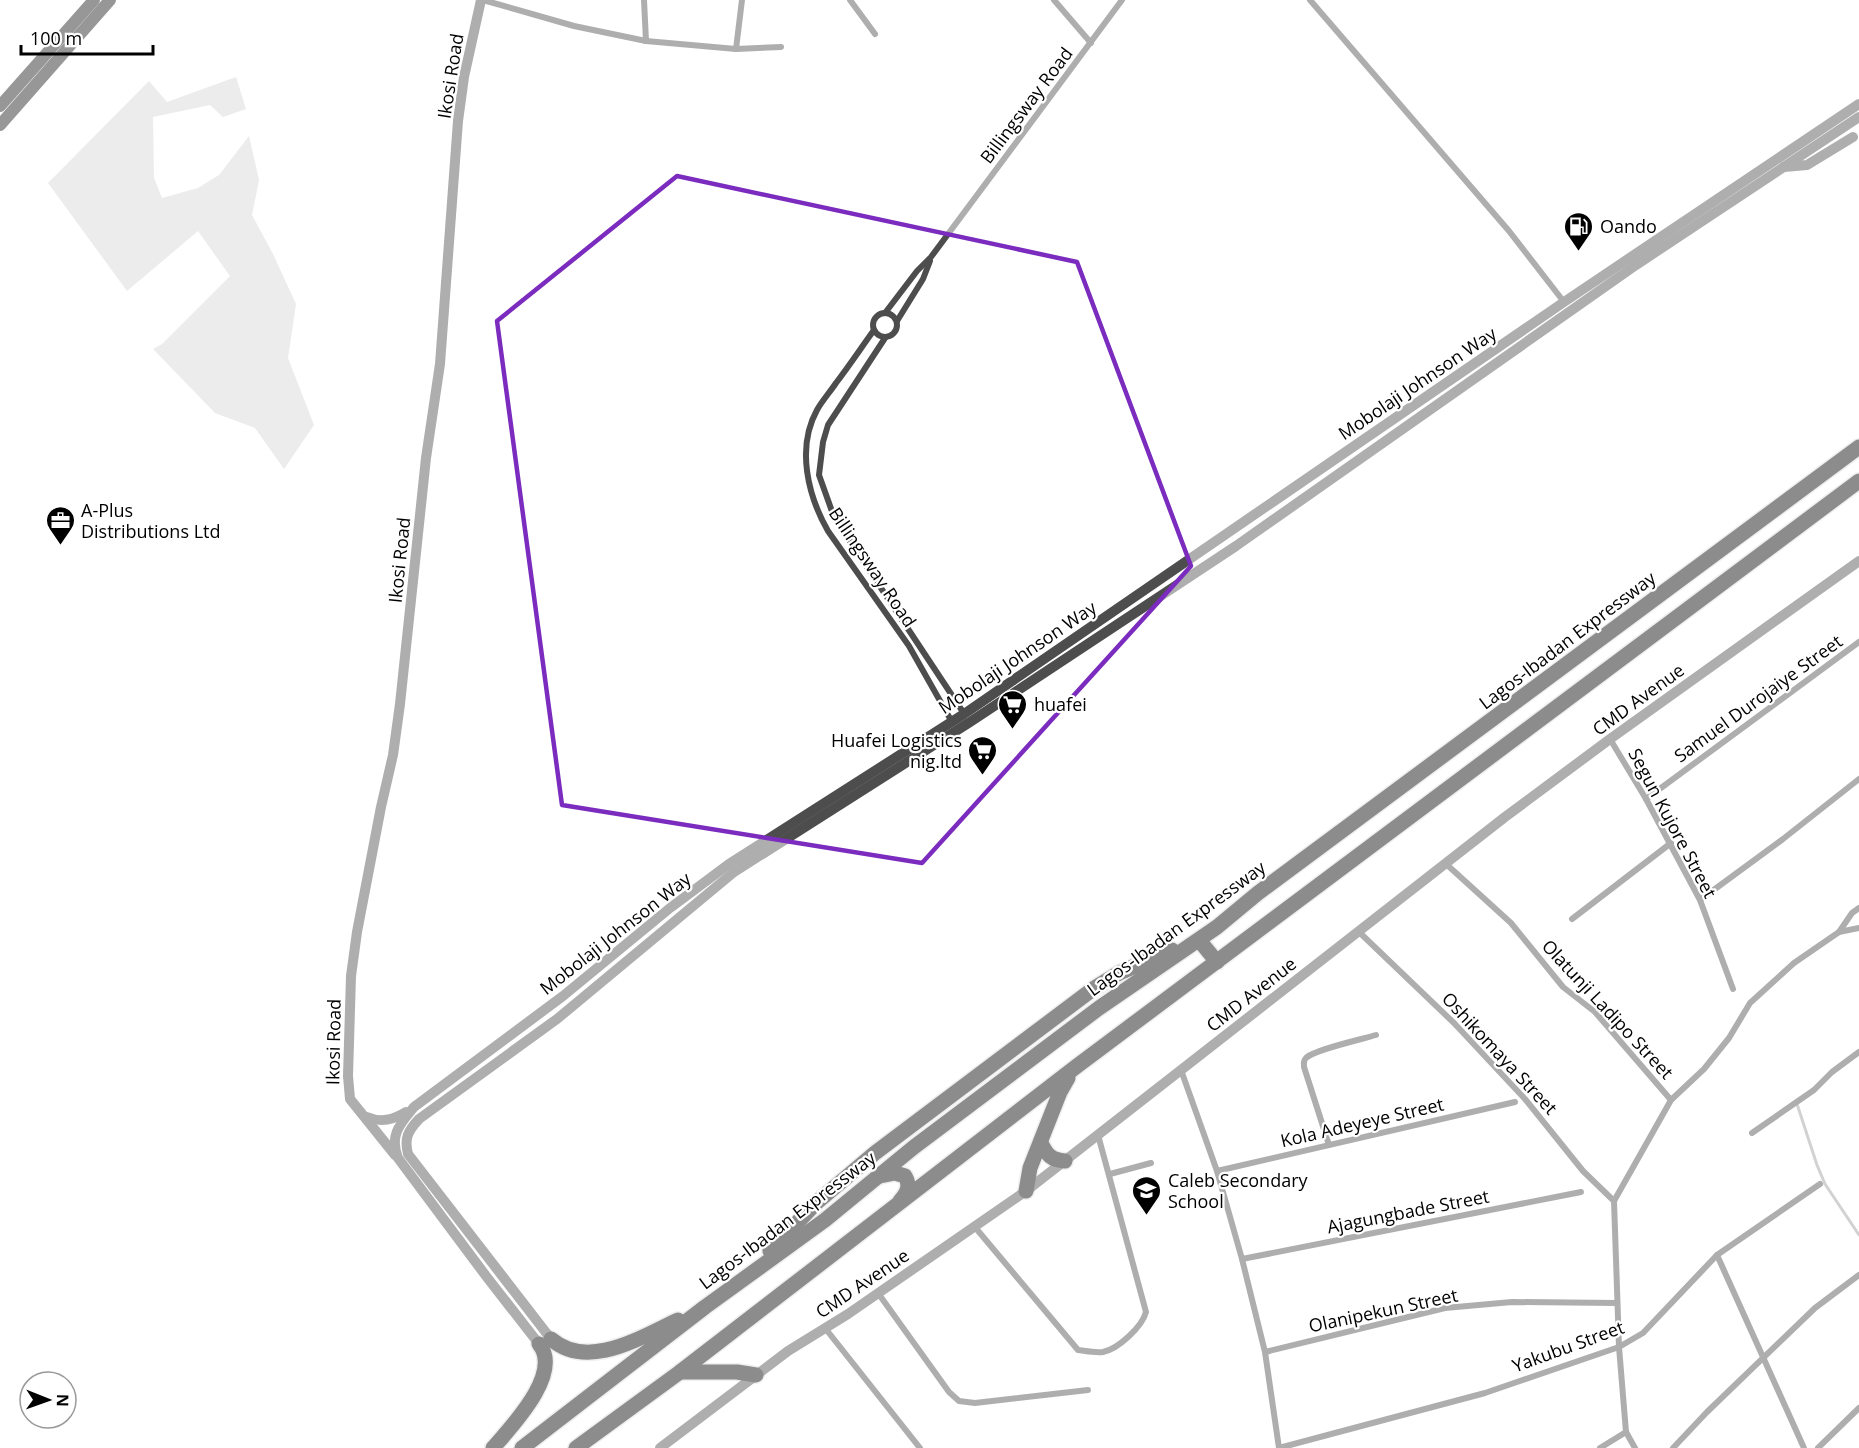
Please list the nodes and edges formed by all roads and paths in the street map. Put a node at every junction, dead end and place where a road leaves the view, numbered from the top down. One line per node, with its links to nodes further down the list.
1 (94, 0): 16 (main road)
2 (110, 0): 18 (main road)
3 (482, 0): 11 (street); 54 (street, Ikosi Road)
4 (644, 0): 11 (street)
5 (742, 0): 14 (street)
6 (850, 0): 10 (street)
7 (1054, 0): 12 (street)
8 (1122, 0): 12 (street, Billingsway Road)
9 (1310, 0): 22 (street)
10 (875, 34)
11 (646, 41): 14 (street)
12 (1091, 43): 21 (street, Billingsway Road)
13 (781, 46): 14 (street)
14 (736, 49)
15 (1859, 104): 22 (street, Mobolaji Johnson Way)
16 (0, 106)
17 (1859, 117): 20 (street, Mobolaji Johnson Way)
18 (0, 125)
19 (1853, 137): 20 (street)
20 (1784, 167): 31 (street, Mobolaji Johnson Way)
21 (931, 257): 23 (street, Billingsway Road); 24 (street, Billingsway Road)
22 (1564, 302): 31 (street, Mobolaji Johnson Way)
23 (885, 313): 24 (street); 25 (street)
24 (897, 321): 26 (street)
25 (874, 330): 26 (street); 32 (street, Billingsway Road)
26 (885, 338): 31 (street, Billingsway Road)
27 (1859, 447): 44 (highway, Lagos-Ibadan Expressway)
28 (1859, 481): 45 (highway)
29 (1859, 561): 33 (street, CMD Avenue)
30 (1859, 642): 35 (street, Samuel Durojaiye Street)
31 (967, 718): 32 (street, Mobolaji Johnson Way)
32 (954, 726): 53 (street, Mobolaji Johnson Way); 57 (street, Mobolaji Johnson Way)
33 (1610, 739): 35 (street, Segun Kujore Street); 37 (street, CMD Avenue)
34 (1859, 779): 38 (street)
35 (1646, 799): 36 (street, Segun Kujore Street)
36 (1671, 843): 38 (street, Segun Kujore Street); 40 (street)
37 (1445, 863): 42 (street, CMD Avenue); 51 (street, Olatunji Ladipo Street)
38 (1700, 900): 46 (street, Segun Kujore Street)
39 (1859, 908): 43 (street)
40 (1572, 919)
41 (1859, 928): 43 (street)
42 (1358, 930): 50 (street, CMD Avenue); 71 (street, Oshikomaya Street)
43 (1839, 932): 51 (street)
44 (1192, 944): 45 (highway); 67 (highway, Lagos-Ibadan Expressway); 76 (highway)
45 (1217, 962): 49 (highway)
46 (1733, 989)
47 (1376, 1035): 61 (street)
48 (1859, 1052): 58 (street)
49 (1077, 1066): 60 (highway); 72 (highway)
50 (1181, 1070): 59 (street, CMD Avenue); 65 (street)
51 (1671, 1100): 71 (street)
52 (1515, 1102): 61 (street, Kola Adeyeye Street)
53 (414, 1107): 55 (street); 56 (street, Mobolaji Johnson Way)
54 (366, 1117): 55 (street); 62 (street, Ikosi Road)
55 (388, 1120): 56 (street)
56 (400, 1123): 57 (street); 62 (street)
57 (410, 1129): 62 (street)
58 (1752, 1133)
59 (1098, 1134): 63 (street, CMD Avenue); 66 (street)
60 (1041, 1143): 63 (highway); 69 (highway)
61 (1329, 1145): 65 (street, Kola Adeyeye Street)
62 (398, 1150): 82 (street); 82 (street)
63 (1065, 1161): 69 (street, CMD Avenue)
64 (1152, 1163): 66 (street)
65 (1217, 1172): 75 (street)
66 (1110, 1174): 73 (street)
67 (879, 1176): 72 (highway); 76 (highway, Lagos-Ibadan Expressway)
68 (1820, 1184): 74 (street, Yakubu Street)
69 (1026, 1191): 73 (street, CMD Avenue)
70 (1581, 1192): 75 (street, Ajagungbade Street)
71 (1614, 1201): 79 (street)
72 (889, 1212): 86 (highway)
73 (974, 1226): 78 (street, CMD Avenue)
74 (1717, 1255): 83 (street, Yakubu Street); 85 (street)
75 (1242, 1259): 84 (street)
76 (760, 1267): 80 (highway, Lagos-Ibadan Expressway)
77 (1859, 1275): 85 (street)
78 (878, 1293): 81 (street, CMD Avenue); 88 (street)
79 (1616, 1303): 83 (street); 84 (street, Olanipekun Street)
80 (705, 1307): 82 (highway); 93 (highway, Lagos-Ibadan Expressway)
81 (825, 1328): 87 (street, CMD Avenue); 91 (street)
82 (545, 1341): 92 (highway)
83 (1619, 1347): 90 (street); 97 (street, Yakubu Street)
84 (1265, 1352): 97 (street)
85 (1762, 1359): 100 (street); 101 (street)
86 (680, 1372): 87 (highway); 94 (highway)
87 (756, 1375): 95 (street, CMD Avenue)
88 (1088, 1390)
89 (1859, 1408): 102 (street)
90 (1626, 1432): 98 (street); 99 (street)
91 (918, 1445): 96 (street)
92 (492, 1448)
93 (522, 1448)
94 (576, 1448)
95 (660, 1448)
96 (909, 1448)
97 (1279, 1448)
98 (1600, 1448)
99 (1635, 1448)
100 (1673, 1448)
101 (1804, 1448)
102 (1818, 1448)

